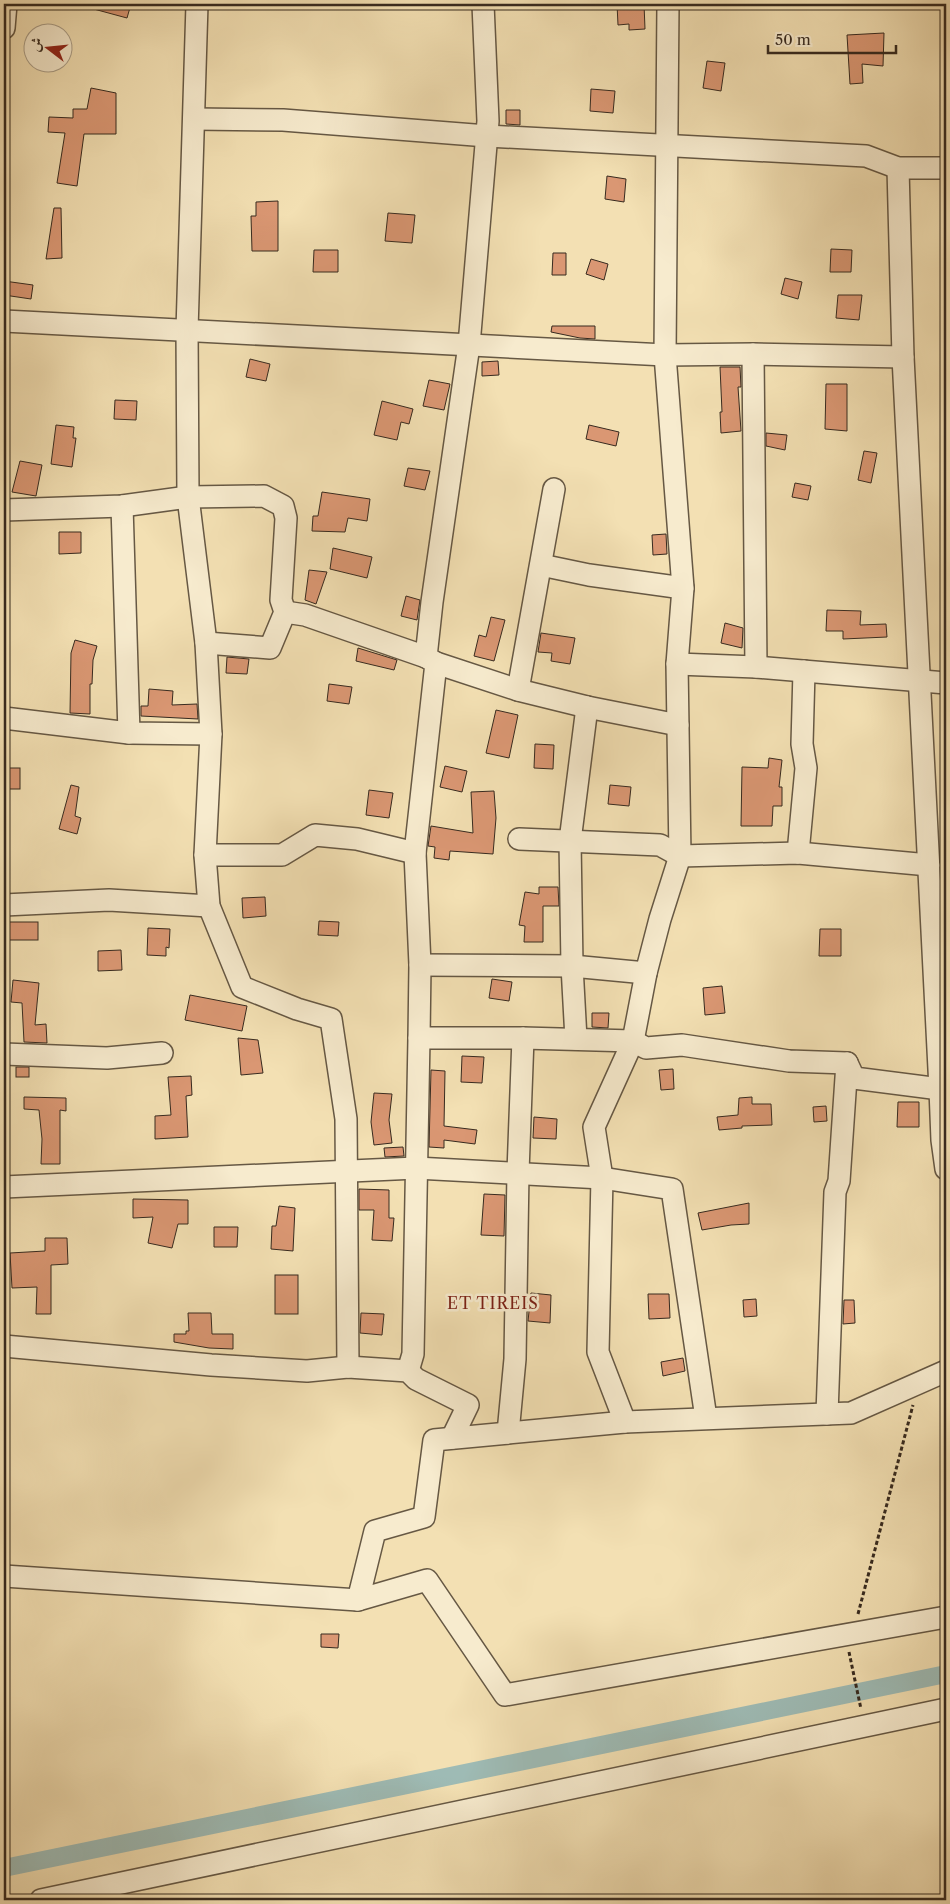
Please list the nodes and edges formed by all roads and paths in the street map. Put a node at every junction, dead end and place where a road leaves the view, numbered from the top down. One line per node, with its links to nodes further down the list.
1 (6, 4): 5 (street)
2 (197, 4): 6 (street)
3 (483, 4): 7 (street)
4 (668, 4): 8 (street)
5 (4, 28)
6 (194, 119): 7 (street); 12 (street)
7 (487, 136): 8 (street); 13 (street)
8 (667, 146): 9 (street); 15 (street)
9 (898, 168): 10 (street); 16 (street)
10 (946, 168)
11 (4, 321): 12 (street)
12 (187, 330): 13 (street); 18 (street)
13 (469, 345): 15 (street); 25 (street)
14 (753, 354): 15 (street); 16 (street); 27 (street)
15 (665, 355): 22 (street)
16 (903, 357): 29 (street)
17 (554, 489): 21 (street)
18 (188, 497): 19 (street); 23 (street); 24 (street)
19 (122, 506): 20 (street); 35 (street)
20 (4, 510)
21 (541, 565): 22 (street); 31 (street)
22 (682, 588): 26 (street)
23 (285, 612): 24 (street); 25 (street)
24 (206, 643): 36 (street)
25 (431, 660): 31 (street); 39 (street)
26 (677, 664): 27 (street); 34 (street)
27 (756, 666): 28 (street)
28 (804, 671): 29 (street); 40 (street)
29 (919, 681): 30 (street); 43 (street)
30 (946, 683)
31 (518, 690): 32 (street)
32 (587, 707): 34 (street); 38 (street)
33 (4, 718): 35 (street)
34 (678, 725): 42 (street)
35 (129, 733): 36 (street)
36 (211, 734): 41 (street)
37 (519, 839): 38 (street)
38 (570, 841): 42 (street); 47 (street)
39 (415, 853): 41 (street); 46 (street)
40 (798, 853): 42 (street); 43 (street)
41 (205, 855): 45 (street)
42 (680, 856): 48 (street)
43 (928, 865): 49 (street)
44 (4, 905): 45 (street)
45 (209, 906): 60 (street)
46 (420, 965): 47 (street); 50 (street)
47 (572, 966): 48 (street); 52 (street)
48 (646, 973): 53 (street)
49 (940, 975): 57 (street)
50 (420, 1038): 51 (street); 58 (street)
51 (523, 1038): 52 (street); 61 (street)
52 (576, 1039): 53 (street)
53 (633, 1041): 56 (street); 62 (street)
54 (162, 1052): 55 (street)
55 (4, 1054)
56 (847, 1063): 57 (street); 69 (street)
57 (940, 1089): 59 (street)
58 (416, 1168): 60 (street); 61 (street); 66 (street)
59 (946, 1169)
60 (346, 1172): 63 (street); 65 (street)
61 (518, 1172): 62 (street); 72 (street)
62 (602, 1178): 70 (street); 71 (street)
63 (4, 1187)
64 (4, 1346): 65 (street)
65 (348, 1367): 66 (street)
66 (408, 1371): 73 (street)
67 (946, 1371): 68 (street)
68 (919, 1383): 69 (street); 77 (path)
69 (827, 1414): 70 (street)
70 (706, 1418): 71 (street)
71 (625, 1422): 72 (street)
72 (508, 1433): 73 (street)
73 (452, 1438): 75 (street)
74 (4, 1576): 75 (street)
75 (358, 1600): 77 (street)
76 (946, 1617): 77 (street)
77 (853, 1634): 79 (path)
78 (946, 1709): 80 (street)
79 (862, 1711)
80 (41, 1900)

